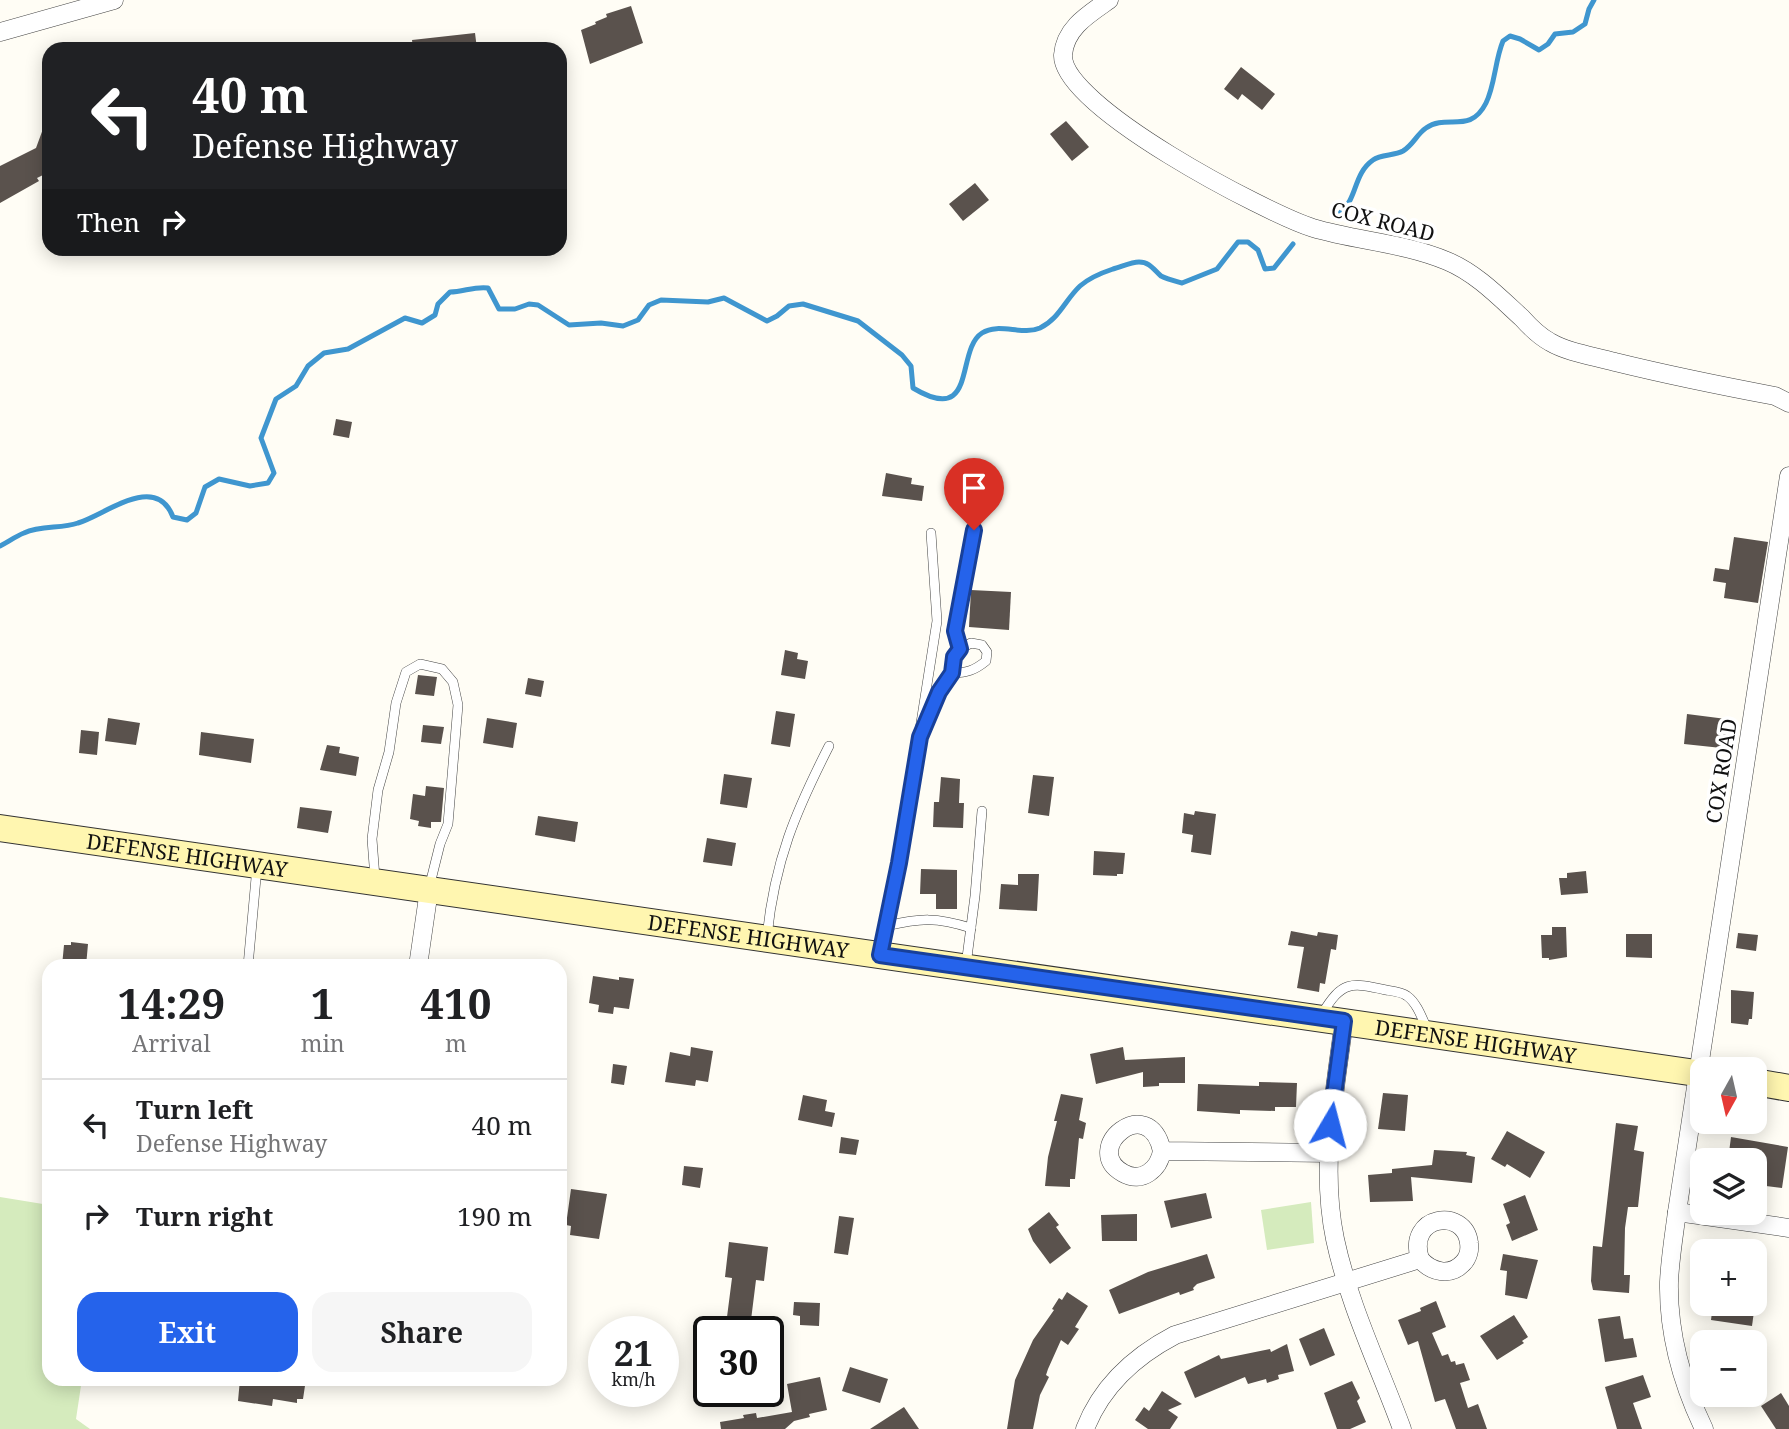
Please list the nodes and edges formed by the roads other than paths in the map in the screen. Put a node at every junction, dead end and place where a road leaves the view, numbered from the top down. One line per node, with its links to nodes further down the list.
1 (114, 0): 3 (street)
2 (1109, 0): 4 (street, COX ROAD)
3 (0, 33)
4 (1789, 403)
5 (1789, 476): 26 (street, COX ROAD)
6 (974, 530): 8 (lane)
7 (930, 533): 10 (lane)
8 (960, 649): 9 (lane); 9 (lane)
9 (952, 673): 10 (lane)
10 (920, 737): 17 (lane)
11 (829, 746): 19 (lane)
12 (982, 811): 18 (lane)
13 (0, 828): 14 (main road, DEFENSE HIGHWAY)
14 (257, 865): 15 (main road, DEFENSE HIGHWAY); 21 (lane)
15 (376, 883): 16 (main road, DEFENSE HIGHWAY); 16 (lane)
16 (429, 890): 19 (main road, DEFENSE HIGHWAY); 22 (street)
17 (886, 926): 18 (lane); 20 (lane)
18 (971, 928): 23 (lane)
19 (767, 939): 20 (main road, DEFENSE HIGHWAY)
20 (880, 955): 23 (main road, DEFENSE HIGHWAY)
21 (249, 959)
22 (419, 959)
23 (965, 967): 24 (main road, DEFENSE HIGHWAY)
24 (1332, 1020): 25 (main road, DEFENSE HIGHWAY); 25 (lane); 32 (street)
25 (1430, 1034): 27 (main road, DEFENSE HIGHWAY)
26 (1704, 1057)
27 (1690, 1072)
28 (1768, 1084): 29 (main road)
29 (1789, 1088)
30 (1691, 1134): 33 (street, COX ROAD)
31 (1162, 1151): 32 (street)
32 (1329, 1153): 36 (street)
33 (1677, 1212): 34 (street); 39 (street, COX ROAD)
34 (1789, 1228)
35 (1420, 1259): 36 (street)
36 (1346, 1283): 37 (street); 38 (street)
37 (1085, 1429)
38 (1402, 1429)
39 (1704, 1429)

